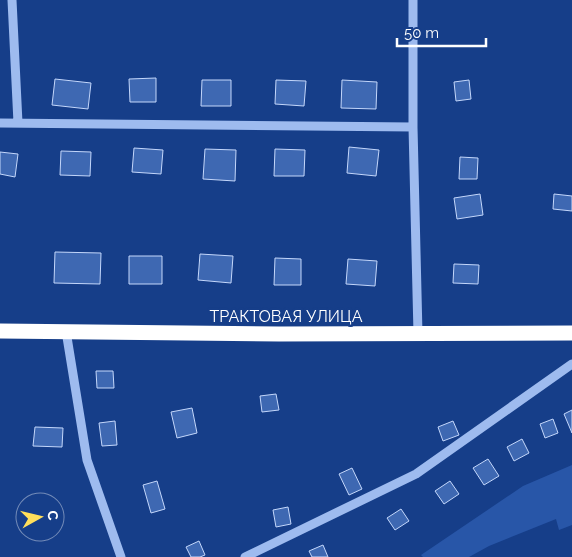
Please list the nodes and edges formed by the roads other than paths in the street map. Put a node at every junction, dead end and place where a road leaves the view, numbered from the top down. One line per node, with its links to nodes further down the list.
1 (12, 0): 4 (street)
2 (413, 0): 5 (street)
3 (0, 123): 4 (street)
4 (18, 123): 5 (street)
5 (413, 127): 9 (street)
6 (0, 331): 7 (highway, ТРАКТОВАЯ УЛИЦА)
7 (66, 331): 9 (highway, ТРАКТОВАЯ УЛИЦА); 11 (street)
8 (572, 333): 9 (highway, ТРАКТОВАЯ УЛИЦА)
9 (418, 334)
10 (572, 364): 12 (street)
11 (120, 557)
12 (245, 557)

